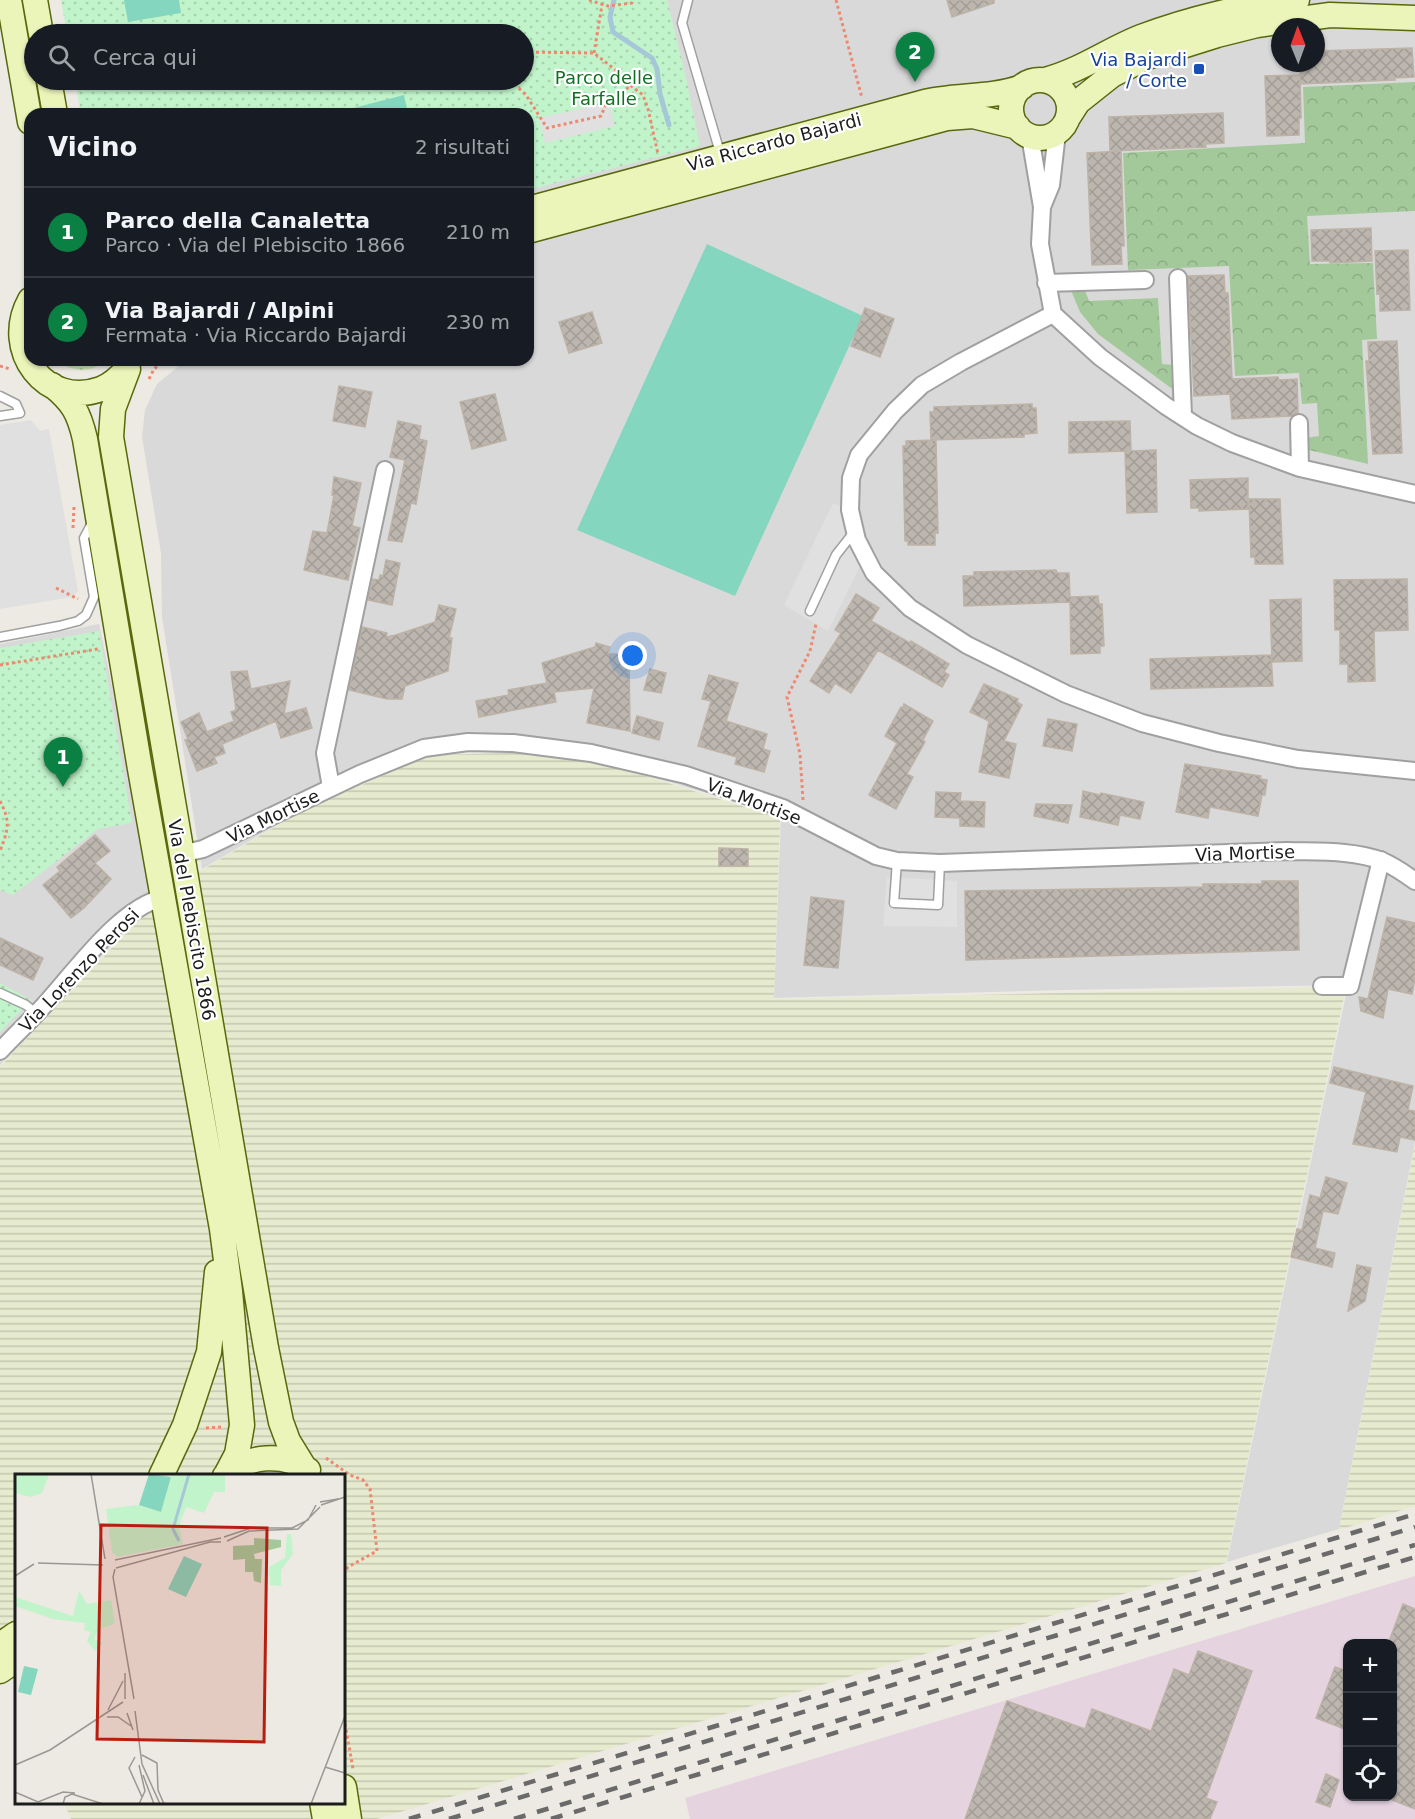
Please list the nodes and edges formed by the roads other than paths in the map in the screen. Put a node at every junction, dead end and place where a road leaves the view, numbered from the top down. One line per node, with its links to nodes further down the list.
1 (9, 0): 9 (main road)
2 (35, 0): 7 (main road)
3 (688, 0): 16 (lane)
4 (1298, 0): 5 (main road, Via Riccardo Bajardi)
5 (1254, 3): 8 (main road, Via Riccardo Bajardi)
6 (1415, 18): 14 (main road)
7 (39, 24)
8 (1034, 83): 14 (main road); 15 (main road); 16 (main road, Via Riccardo Bajardi)
9 (24, 87)
10 (24, 90): 12 (main road)
11 (51, 90): 13 (main road)
12 (28, 108)
13 (54, 108)
14 (1063, 124): 15 (main road, Via Riccardo Bajardi); 18 (street)
15 (1024, 131): 18 (street); 19 (main road, Via Riccardo Bajardi)
16 (721, 157): 17 (main road, Via Riccardo Bajardi)
17 (534, 207)
18 (1042, 207): 22 (street)
19 (534, 229)
20 (1178, 278): 32 (street)
21 (1145, 280): 22 (street)
22 (1046, 283): 24 (street)
23 (24, 313): 25 (main road)
24 (1053, 314): 32 (street); 38 (street)
25 (10, 336): 26 (main road, Via del Plebiscito 1866)
26 (24, 353)
27 (31, 366): 29 (main road, Via del Plebiscito 1866)
28 (135, 367): 29 (main road); 43 (main road, Via del Plebiscito 1866)
29 (52, 385): 37 (main road, Via del Plebiscito 1866)
30 (0, 396): 31 (lane)
31 (0, 416)
32 (1183, 417): 34 (street)
33 (1299, 423): 34 (street)
34 (1300, 468): 36 (street)
35 (385, 470): 42 (street)
36 (1415, 494)
37 (96, 512): 40 (lane); 48 (main road, Via del Plebiscito 1866)
38 (855, 532): 39 (lane); 41 (street)
39 (810, 611)
40 (0, 637)
41 (1415, 771)
42 (331, 787): 43 (street, Via Mortise); 45 (street, Via Mortise)
43 (181, 854): 54 (main road, Via del Plebiscito 1866)
44 (1381, 860): 46 (street, Via Mortise); 47 (street, Via Mortise); 49 (street)
45 (897, 861): 46 (street, Via Mortise); 46 (lane)
46 (940, 863)
47 (1415, 881)
48 (163, 898): 51 (street, Via Lorenzo Perosi); 53 (main road, Via del Plebiscito 1866)
49 (1322, 986)
50 (0, 993): 51 (lane)
51 (37, 1014): 52 (street, Via Lorenzo Perosi)
52 (0, 1051)
53 (222, 1229): 55 (main road); 56 (main road, Via del Plebiscito 1866)
54 (314, 1466): 56 (main road)
55 (161, 1474)
56 (226, 1474)
57 (15, 1635): 58 (main road)
58 (0, 1645)
59 (15, 1661): 60 (main road)
60 (0, 1671)

